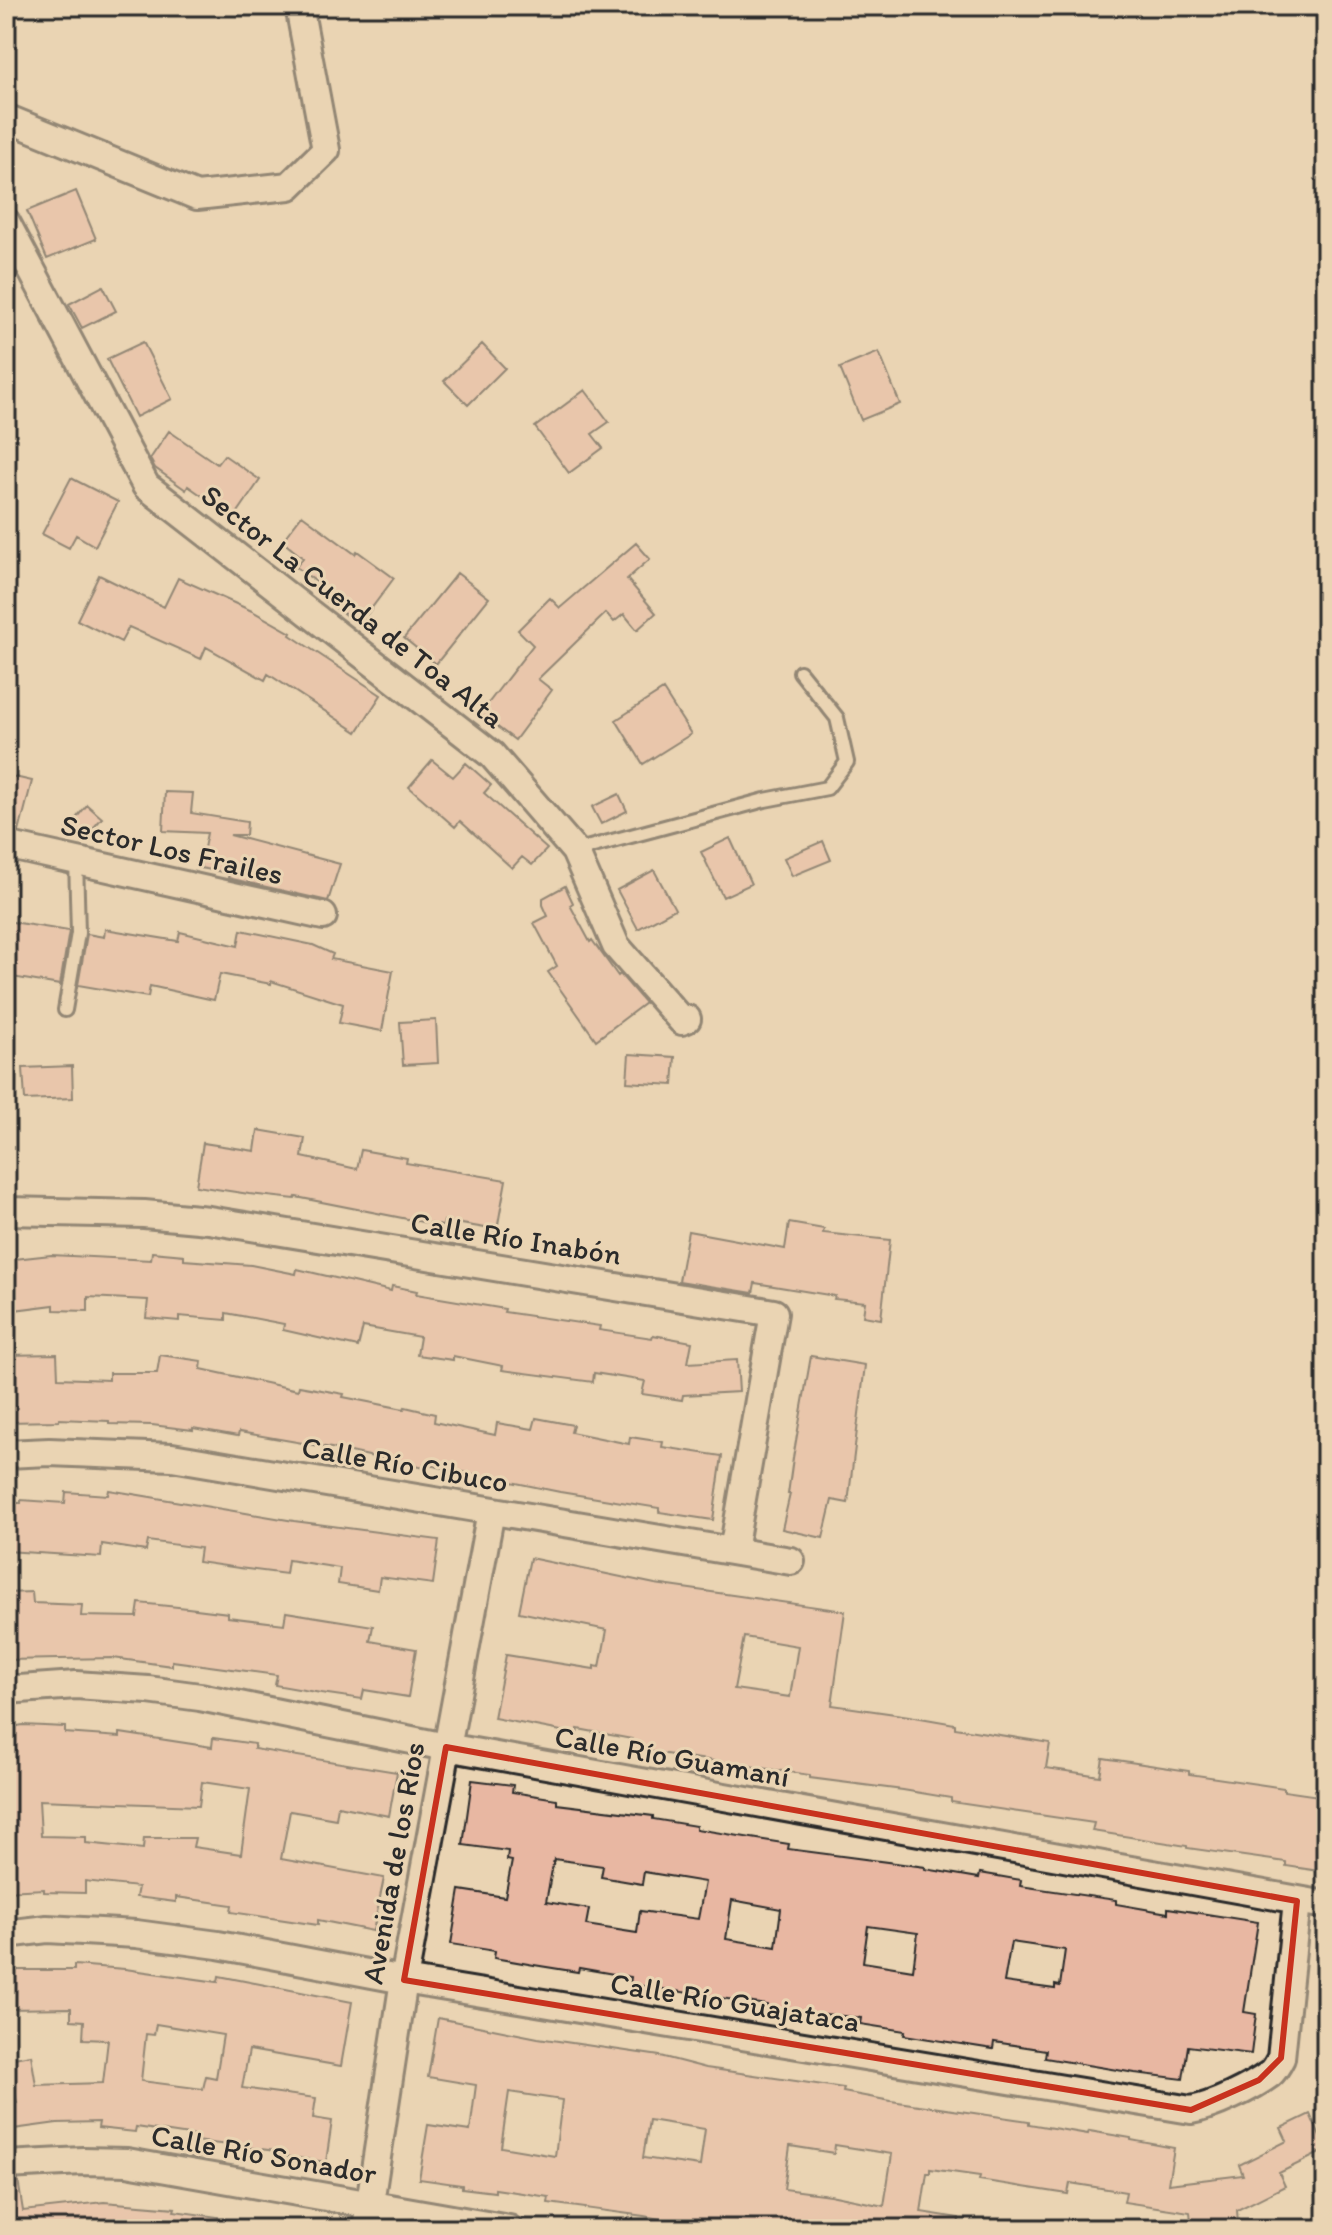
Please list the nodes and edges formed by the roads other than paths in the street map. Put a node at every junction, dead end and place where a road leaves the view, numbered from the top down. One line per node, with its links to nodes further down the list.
1 (299, 6): 2 (street)
2 (6, 118)
3 (6, 222): 6 (street, Sector La Cuerda de Toa Alta)
4 (800, 672): 6 (lane)
5 (6, 845): 7 (street, Sector Los Frailes)
6 (575, 851): 10 (street, Sector La Cuerda de Toa Alta)
7 (76, 859): 8 (street, Sector Los Frailes); 9 (lane)
8 (323, 916)
9 (65, 1010)
10 (687, 1019)
11 (6, 1211): 14 (street, Calle Río Inabón)
12 (6, 1454): 13 (street, Calle Río Cibuco)
13 (491, 1511): 14 (street, Calle Río Cibuco); 17 (street, Avenida de los Ríos)
14 (733, 1551): 15 (street, Calle Río Cibuco)
15 (791, 1561)
16 (6, 1690): 17 (street, Calle Río Guamaní)
17 (446, 1747): 18 (street, Calle Río Guamaní); 21 (street, Avenida de los Ríos)
18 (1297, 1901): 19 (street, Calle Río Guamaní); 21 (street, Calle Río Guajataca)
19 (1326, 1905)
20 (6, 1934): 21 (street, Calle Río Guajataca)
21 (404, 1980): 23 (street, Avenida de los Ríos)
22 (6, 2165): 23 (street, Calle Río Sonador)
23 (368, 2218): 24 (street, Calle Río Sonador)
24 (509, 2229)

